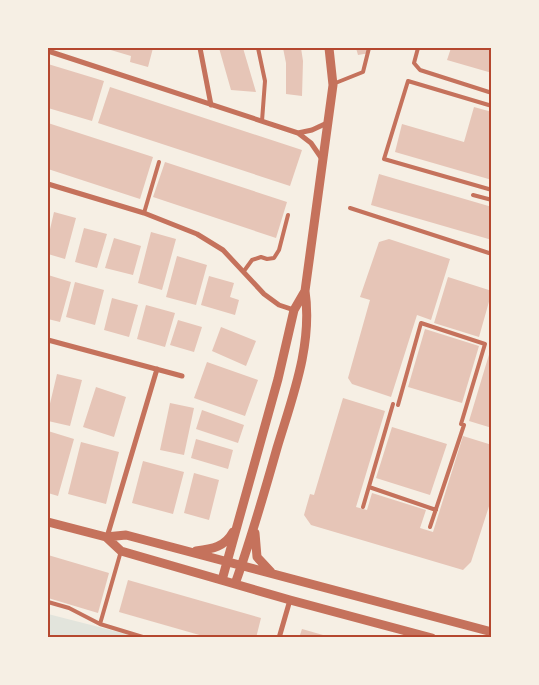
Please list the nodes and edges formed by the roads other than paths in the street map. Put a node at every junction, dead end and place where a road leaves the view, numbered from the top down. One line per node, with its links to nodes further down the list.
1 (200, 48): 9 (street)
2 (258, 48): 11 (lane)
3 (329, 48): 7 (street)
4 (370, 48): 7 (lane)
5 (418, 48): 8 (lane)
6 (48, 52): 9 (street)
7 (333, 84): 12 (street)
8 (492, 93)
9 (210, 105): 11 (street)
10 (492, 106): 17 (lane)
11 (262, 121): 13 (street)
12 (327, 123): 13 (street); 14 (street)
13 (298, 133): 14 (street)
14 (322, 159): 25 (street)
15 (159, 162): 21 (lane)
16 (48, 184): 21 (street)
17 (492, 190)
18 (473, 195): 19 (lane)
19 (492, 200)
20 (350, 208): 23 (lane)
21 (144, 213): 24 (street)
22 (288, 215): 24 (lane)
23 (492, 254)
24 (244, 271): 26 (street)
25 (305, 291): 26 (street); 37 (street)
26 (294, 310): 36 (street)
27 (48, 340): 28 (street)
28 (156, 369): 29 (street); 39 (street)
29 (182, 376)
30 (393, 404): 32 (lane)
31 (398, 405): 34 (lane)
32 (369, 487): 33 (lane); 34 (lane)
33 (363, 507)
34 (436, 510): 38 (lane)
35 (48, 522): 39 (street)
36 (240, 522): 41 (street); 42 (street)
37 (255, 526): 43 (street); 44 (street)
38 (430, 527)
39 (106, 538): 40 (street); 41 (street)
40 (121, 551): 45 (street); 49 (lane)
41 (188, 552): 42 (street)
42 (228, 562): 43 (street); 45 (street)
43 (242, 565): 44 (street); 46 (street)
44 (272, 573): 50 (street)
45 (222, 580): 46 (street)
46 (235, 584): 47 (street)
47 (290, 600): 52 (street); 53 (street)
48 (48, 602): 49 (lane)
49 (100, 624): 51 (lane)
50 (492, 632)
51 (146, 638)
52 (279, 638)
53 (432, 638)

